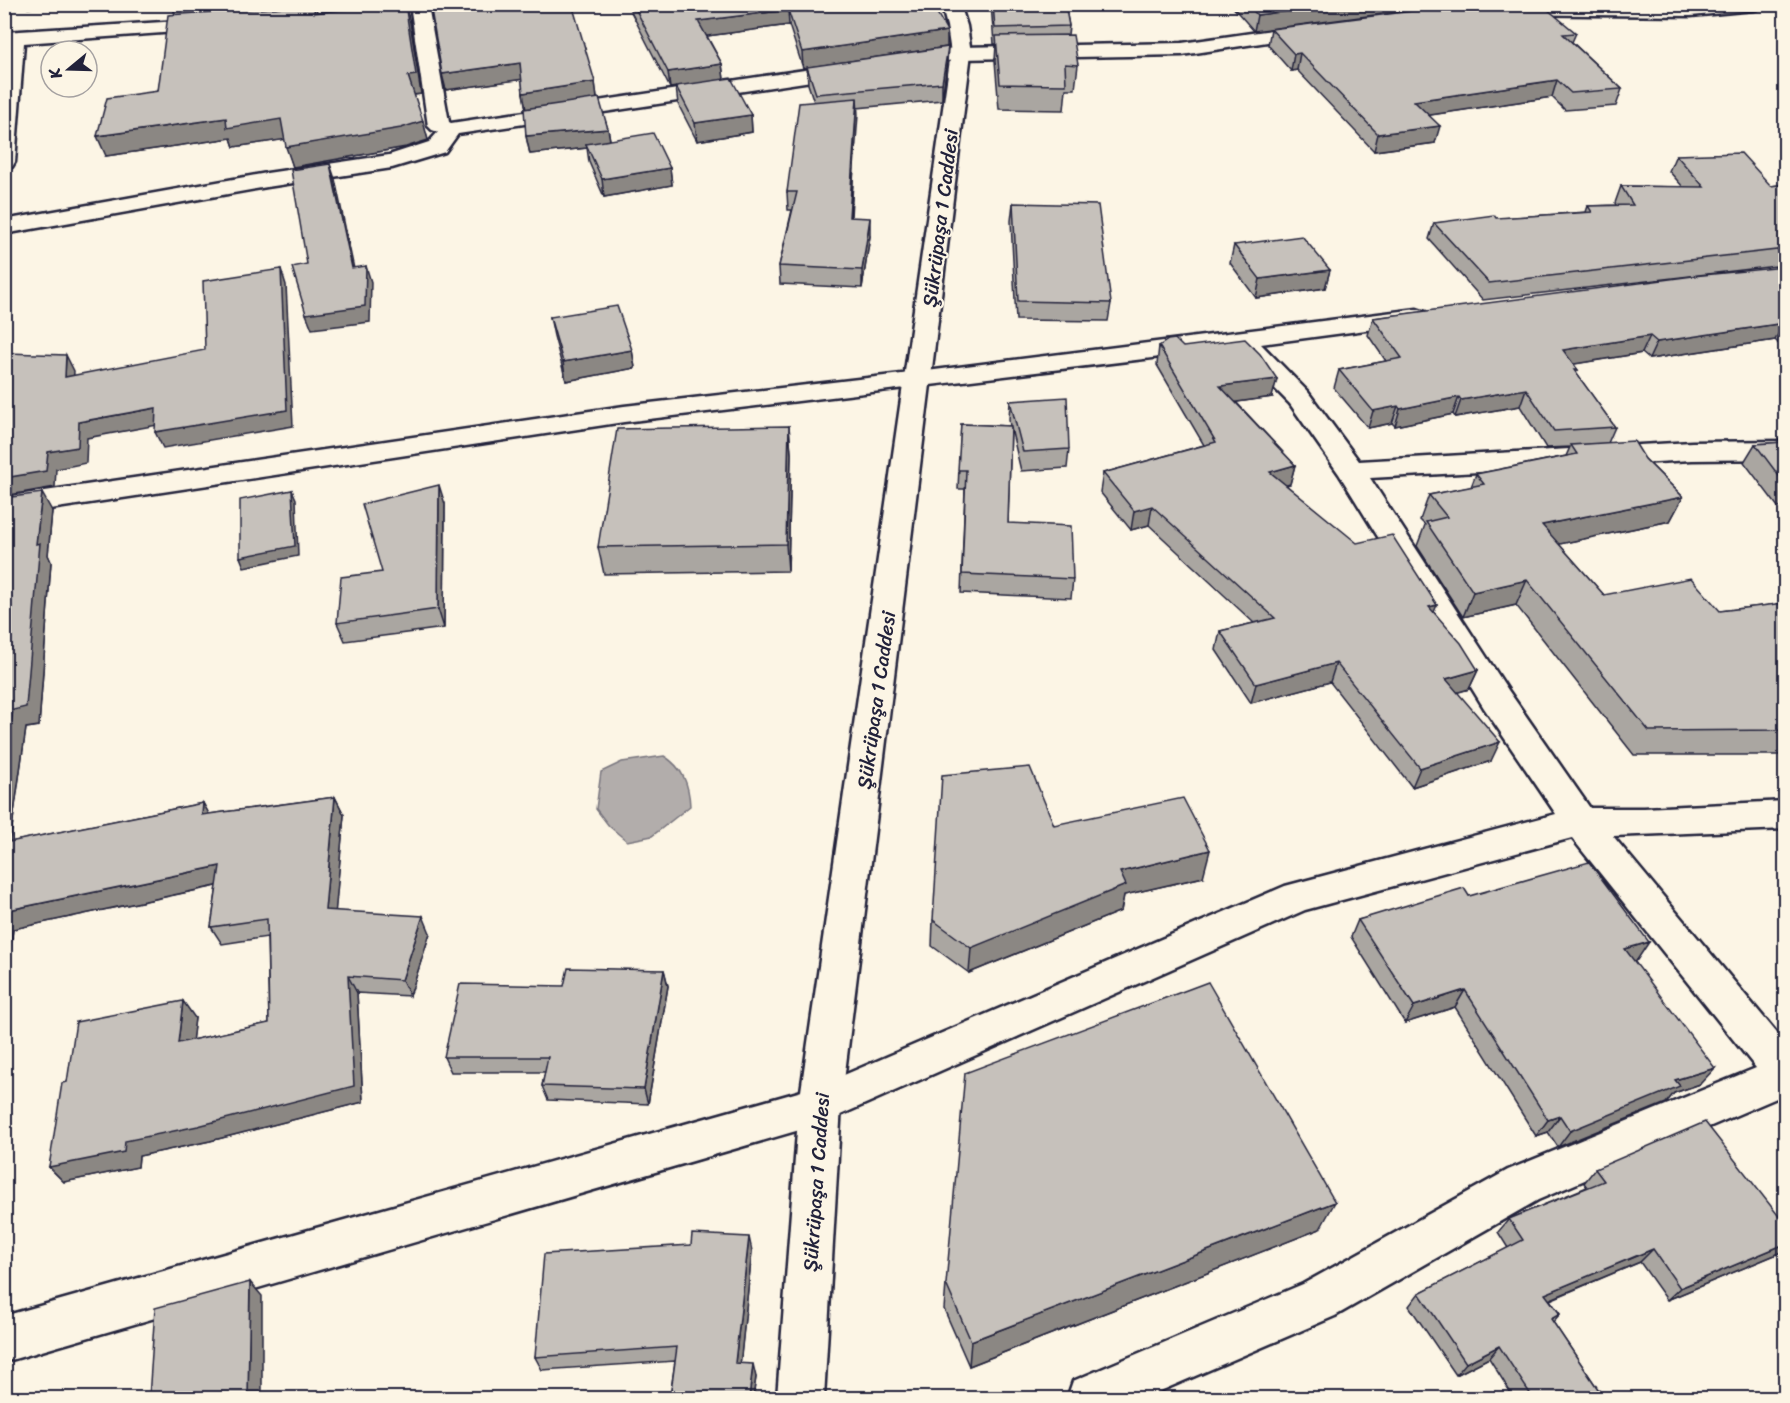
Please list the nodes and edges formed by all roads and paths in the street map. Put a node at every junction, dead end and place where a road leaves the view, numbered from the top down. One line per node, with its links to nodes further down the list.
1 (950, 4): 10 (street, Şükrüpaşa 1 Caddesi)
2 (1754, 4): 4 (street)
3 (444, 9): 5 (street)
4 (1488, 9)
5 (420, 11): 6 (street); 11 (street)
6 (397, 13)
7 (230, 24): 9 (street)
8 (1333, 28): 10 (street)
9 (10, 38): 12 (street)
10 (961, 53): 11 (street); 16 (street, Şükrüpaşa 1 Caddesi)
11 (451, 129): 13 (street)
12 (4, 162)
13 (4, 227)
14 (1440, 314): 15 (street)
15 (1241, 339): 16 (street); 18 (street)
16 (919, 380): 19 (street); 23 (street, Şükrüpaşa 1 Caddesi)
17 (1785, 450): 18 (street)
18 (1351, 470): 21 (street)
19 (4, 507)
20 (1785, 815): 21 (street)
21 (1580, 822): 22 (street); 23 (street)
22 (1785, 1075): 26 (street)
23 (820, 1105): 24 (street); 25 (street, Şükrüpaşa 1 Caddesi)
24 (4, 1340)
25 (800, 1398)
26 (1090, 1398)

